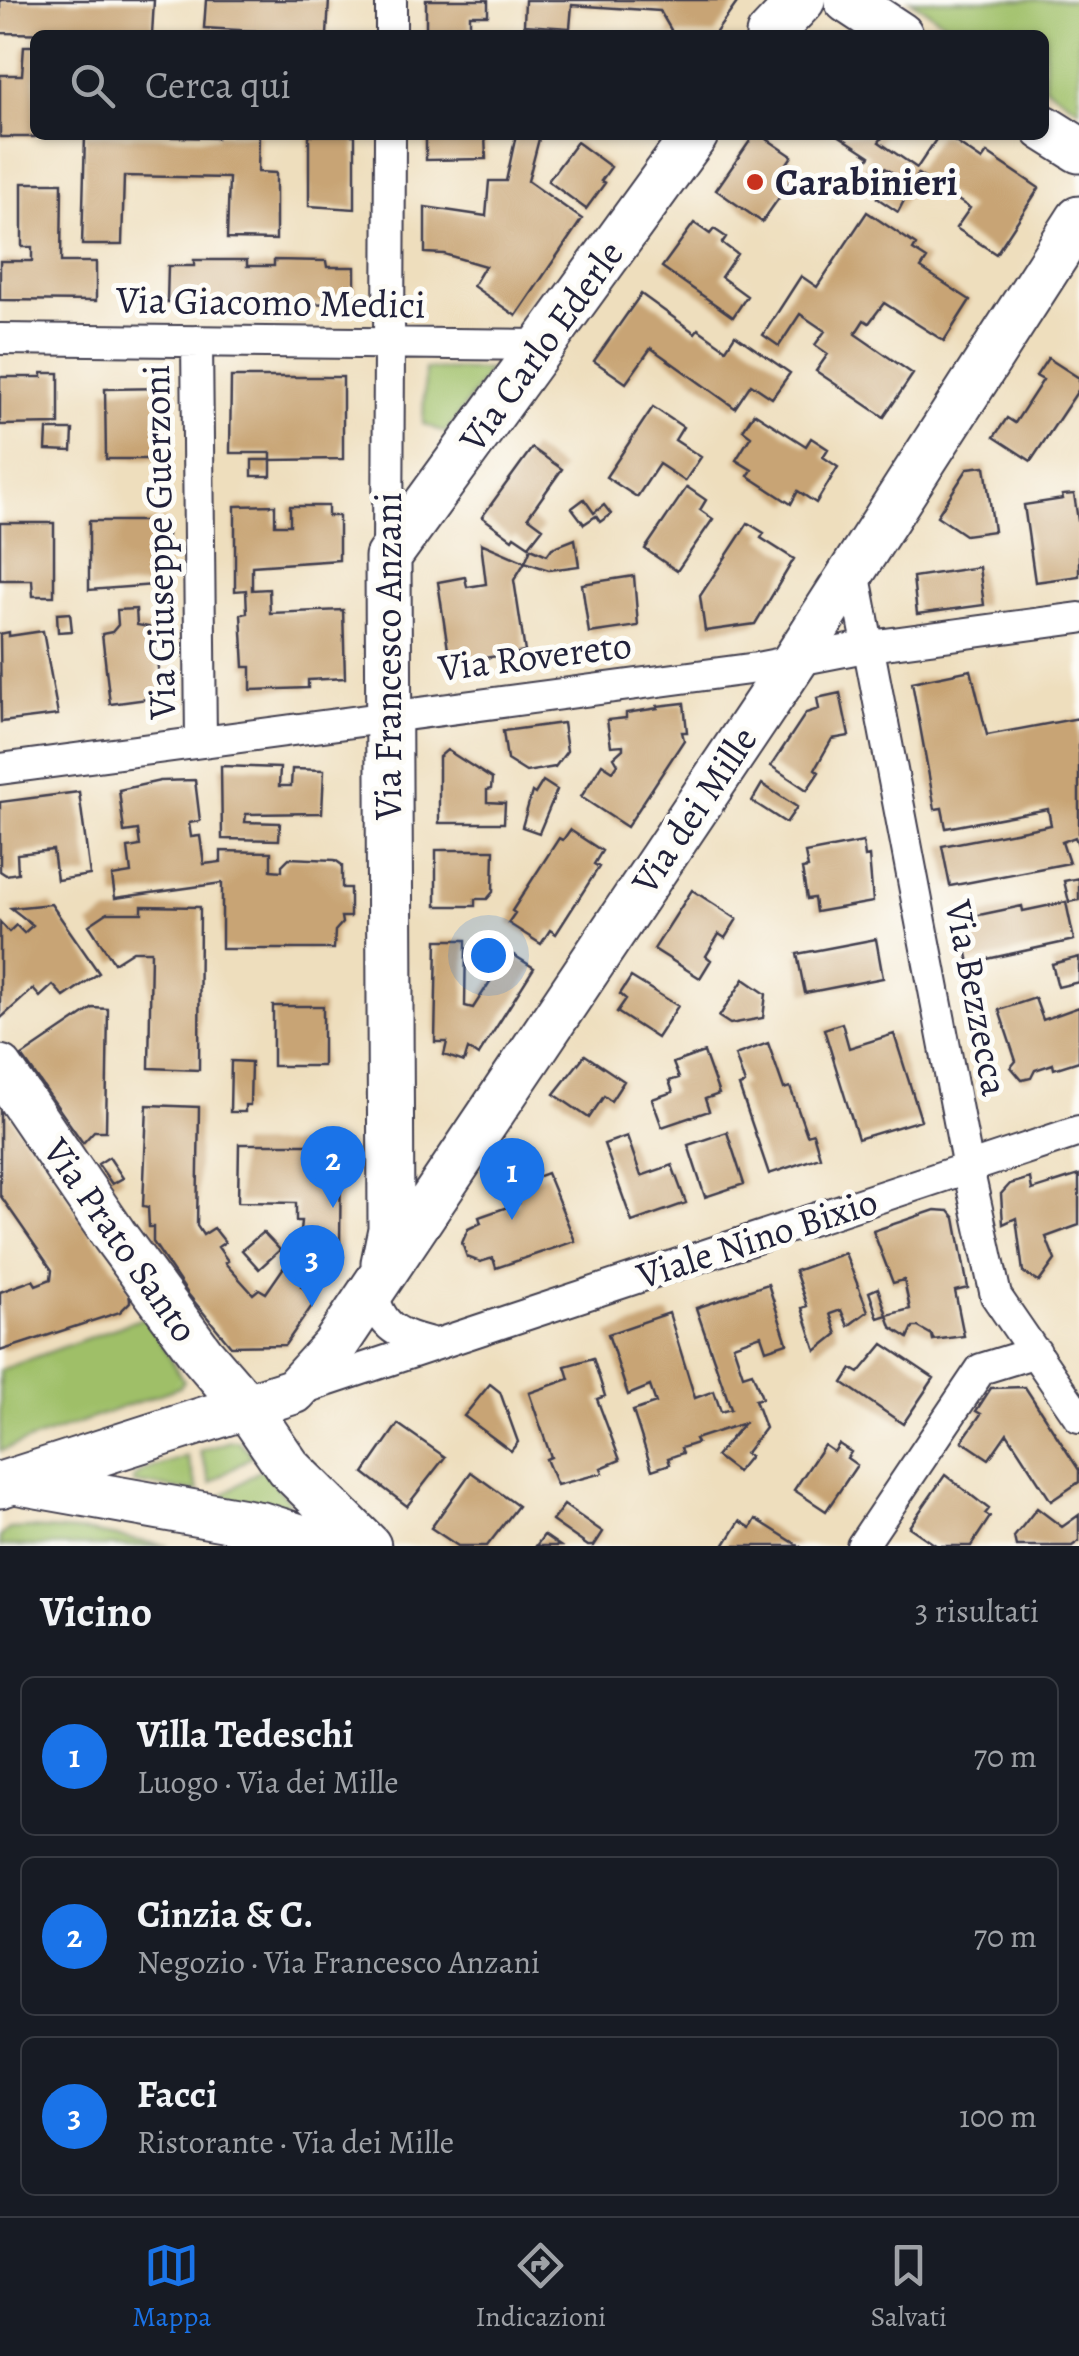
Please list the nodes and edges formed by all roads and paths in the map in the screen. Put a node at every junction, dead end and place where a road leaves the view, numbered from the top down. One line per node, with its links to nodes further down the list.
1 (391, 0): 4 (street)
2 (802, 0): 5 (street)
3 (847, 0): 6 (street)
4 (391, 30)
5 (774, 30)
6 (892, 30)
7 (1049, 131): 10 (street)
8 (390, 140): 14 (street, Via Francesco Anzani)
9 (691, 140): 15 (street, Via Carlo Ederle)
10 (1079, 150)
11 (1079, 219): 17 (street, Via dei Mille)
12 (0, 339): 13 (street, Via Giacomo Medici)
13 (197, 341): 14 (street, Via Giacomo Medici); 22 (street, Via Giuseppe Guerzoni)
14 (388, 342): 15 (street, Via Giacomo Medici); 16 (street, Via Francesco Anzani)
15 (540, 345): 16 (street, Via Carlo Ederle)
16 (388, 557): 21 (street, Via Francesco Anzani)
17 (854, 570): 19 (street, Via Bezzecca); 20 (street, Via dei Mille)
18 (1079, 618): 19 (street, Via Rovereto)
19 (870, 646): 20 (street, Via Rovereto); 26 (street, Via Bezzecca)
20 (794, 662): 21 (street, Via Rovereto); 28 (street, Via dei Mille)
21 (388, 716): 22 (street, Via Rovereto); 27 (street, Via Francesco Anzani)
22 (201, 742): 23 (street, Via Rovereto)
23 (0, 769)
24 (0, 1068): 33 (street, Via Prato Santo)
25 (1079, 1131): 26 (street, Viale Nino Bixio)
26 (968, 1168): 30 (street, Viale Nino Bixio); 31 (street, Via Bezzecca)
27 (391, 1178): 28 (street); 29 (street, Via Francesco Anzani)
28 (440, 1189): 29 (street, Via dei Mille)
29 (377, 1282): 30 (street); 32 (street, Via dei Mille)
30 (434, 1344): 32 (street, Viale Nino Bixio)
31 (1036, 1352): 34 (street, Via Bezzecca); 40 (street)
32 (294, 1391): 33 (street, Viale Nino Bixio)
33 (247, 1407): 35 (street, Viale Nino Bixio); 39 (street, Via Prato Santo)
34 (1079, 1416)
35 (131, 1442): 36 (street, Viale Nino Bixio); 37 (street)
36 (6, 1483): 37 (street)
37 (129, 1502): 38 (street)
38 (328, 1546)
39 (368, 1546)
40 (862, 1546)

